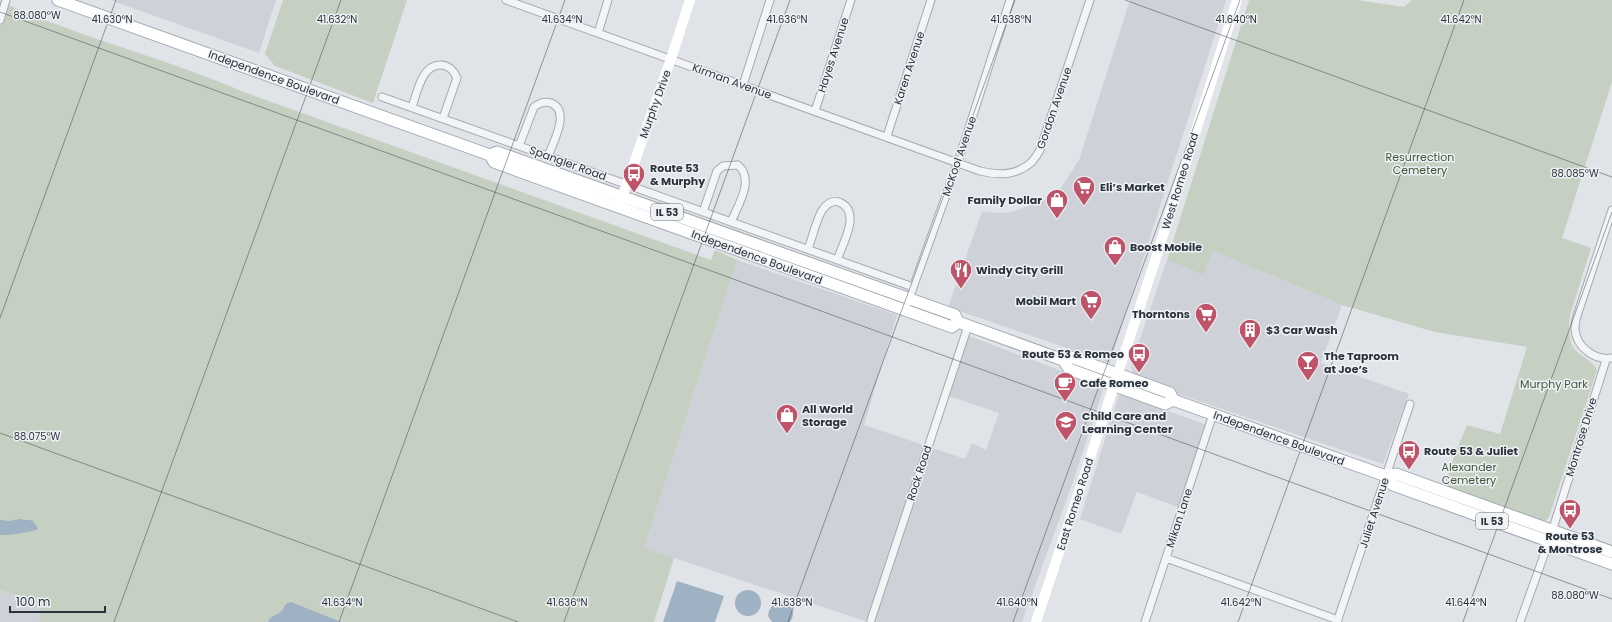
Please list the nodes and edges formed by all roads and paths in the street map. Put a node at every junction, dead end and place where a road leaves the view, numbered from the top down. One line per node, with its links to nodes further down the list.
1 (6, 0): 13 (street)
2 (58, 0): 23 (main road, Independence Boulevard / IL 53)
3 (506, 0): 12 (street, Kirman Avenue)
4 (608, 0): 14 (street)
5 (690, 0): 15 (main road, Murphy Drive)
6 (770, 0): 16 (street)
7 (851, 0): 19 (street, Hayes Avenue)
8 (931, 0): 21 (street, Karen Avenue)
9 (1010, 0): 25 (street, McKool Avenue)
10 (1090, 0): 25 (street, Gordon Avenue)
11 (1237, 0): 39 (main road, West Romeo Road)
12 (528, 4): 14 (street, Kirman Avenue)
13 (0, 20)
14 (598, 33): 15 (street, Kirman Avenue)
15 (671, 59): 16 (street, Kirman Avenue); 26 (main road, Murphy Drive)
16 (743, 85): 19 (street, Kirman Avenue)
17 (382, 96): 18 (street, Spangler Road)
18 (412, 107): 20 (street, Spangler Road); 20 (street)
19 (815, 111): 21 (street, Kirman Avenue)
20 (443, 118): 22 (street, Spangler Road)
21 (887, 136): 25 (street, Kirman Avenue)
22 (520, 146): 24 (street, Spangler Road); 24 (street)
23 (490, 156): 27 (main road, Independence Boulevard / IL 53); 28 (main road, Independence Boulevard / IL 53)
24 (548, 156): 26 (street, Spangler Road)
25 (958, 162): 34 (street, McKool Avenue)
26 (626, 184): 27 (main road, Murphy Drive); 29 (street, Spangler Road)
27 (622, 196): 28 (main road, Murphy Drive); 35 (main road, Independence Boulevard / IL 53)
28 (618, 207): 35 (main road, Independence Boulevard / IL 53)
29 (703, 212): 31 (street, Spangler Road); 31 (street)
30 (1612, 212): 37 (street, Montrose Drive)
31 (731, 222): 32 (street, Spangler Road)
32 (808, 249): 33 (street, Spangler Road); 33 (street)
33 (837, 260): 34 (street, Spangler Road)
34 (913, 287): 35 (street, McKool Avenue)
35 (907, 304): 36 (main road, Independence Boulevard / IL 53)
36 (963, 324): 38 (main road, Independence Boulevard / IL 53); 50 (street, Rock Road)
37 (1609, 359): 45 (street, Montrose Drive)
38 (1063, 360): 39 (main road, Independence Boulevard / IL 53); 40 (main road, Independence Boulevard / IL 53)
39 (1117, 374): 40 (main road, West Romeo Road); 41 (main road, Independence Boulevard / IL 53)
40 (1113, 385): 41 (main road, Independence Boulevard / IL 53); 52 (main road, East Romeo Road)
41 (1173, 400): 43 (main road, Independence Boulevard / IL 53)
42 (1410, 404): 44 (street, Juliet Avenue)
43 (1213, 414): 44 (main road, Independence Boulevard / IL 53); 48 (street, Mikan Lane)
44 (1386, 476): 45 (main road, Independence Boulevard / IL 53); 46 (main road, Independence Boulevard / IL 53); 51 (street, Juliet Avenue)
45 (1552, 530): 46 (street, Montrose Drive); 47 (main road, Independence Boulevard / IL 53)
46 (1549, 542): 49 (main road, Independence Boulevard / IL 53); 54 (street, Montrose Drive)
47 (1612, 552)
48 (1166, 558): 51 (street); 53 (street, Mikan Lane)
49 (1612, 564)
50 (871, 620)
51 (1337, 621)
52 (1036, 622)
53 (1145, 622)
54 (1520, 622)

